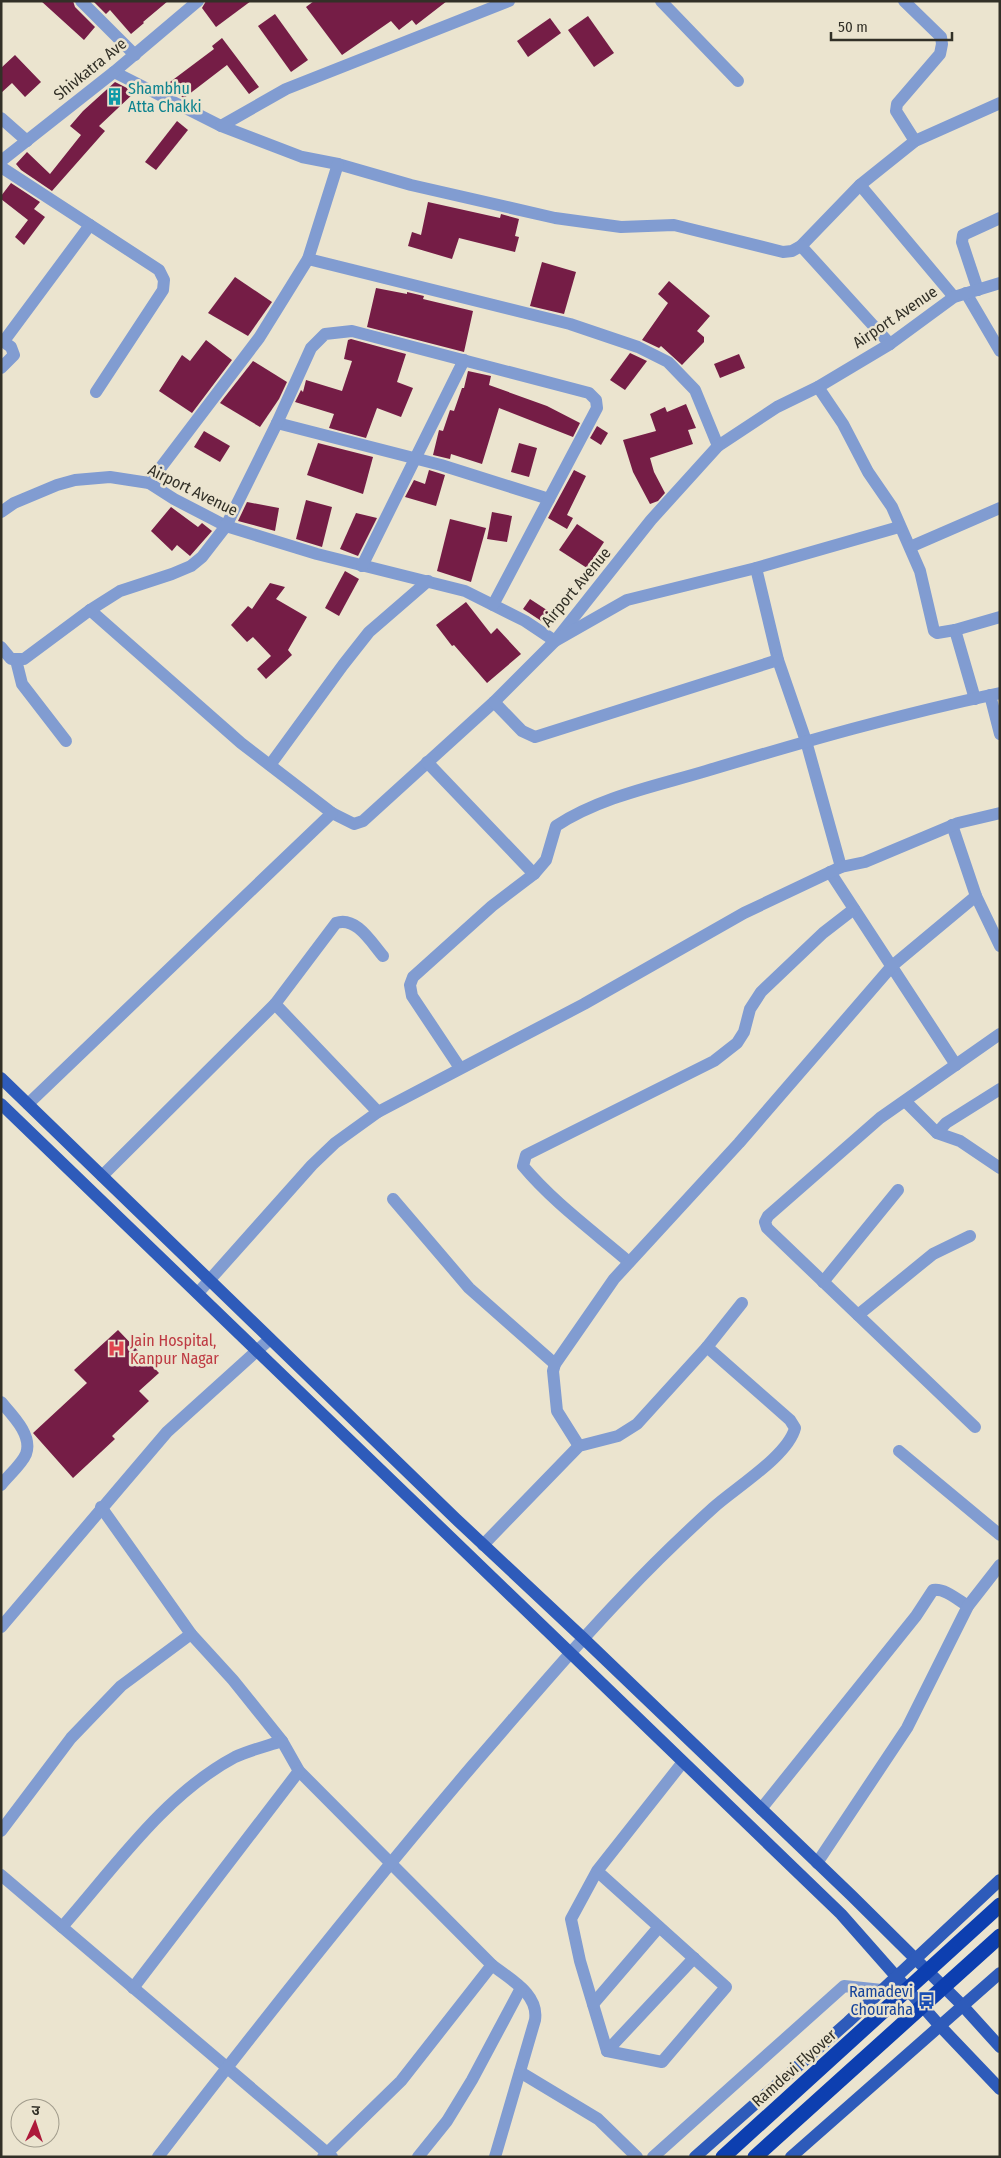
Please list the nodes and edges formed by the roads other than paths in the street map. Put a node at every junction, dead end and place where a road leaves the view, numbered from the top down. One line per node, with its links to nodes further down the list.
1 (81, 1): 6 (street)
2 (198, 1): 6 (street, Shivkatra Ave)
3 (509, 1): 11 (street)
4 (661, 1): 8 (street)
5 (904, 1): 13 (street)
6 (135, 54): 7 (street, Shivkatra Ave)
7 (114, 72): 11 (street); 12 (street, Shivkatra Ave)
8 (738, 81)
9 (1000, 103): 13 (street)
10 (1, 118): 12 (street)
11 (221, 126): 15 (street)
12 (27, 141): 14 (street, Shivkatra Ave)
13 (915, 142): 17 (street)
14 (1, 161)
15 (338, 164): 20 (street); 21 (street)
16 (1, 166): 19 (street)
17 (860, 185): 20 (street); 24 (street)
18 (1000, 218): 23 (street)
19 (90, 225): 25 (street); 31 (street)
20 (800, 246): 26 (street)
21 (308, 259): 33 (street); 35 (street)
22 (1000, 283): 23 (street, Airport Avenue)
23 (972, 291): 24 (street, Airport Avenue); 27 (street)
24 (954, 297): 26 (street, Airport Avenue)
25 (2, 340): 29 (street)
26 (890, 344): 30 (street, Airport Avenue)
27 (1000, 351)
28 (464, 360): 32 (street); 34 (street); 36 (street)
29 (1, 368)
30 (818, 387): 33 (street, Airport Avenue); 40 (street)
31 (96, 392)
32 (277, 423): 34 (street); 39 (street)
33 (718, 446): 49 (street, Airport Avenue)
34 (416, 459): 36 (street); 42 (street)
35 (149, 483): 38 (street, Airport Avenue); 39 (street, Airport Avenue)
36 (549, 499): 45 (street)
37 (1000, 508): 41 (street)
38 (1, 512)
39 (226, 526): 42 (street, Airport Avenue); 46 (street)
40 (899, 527): 41 (street); 43 (street)
41 (910, 547): 48 (street)
42 (362, 566): 44 (street, Airport Avenue)
43 (756, 568): 49 (street); 52 (street)
44 (428, 581): 45 (street, Airport Avenue); 60 (street)
45 (493, 605): 49 (street, Airport Avenue)
46 (90, 610): 51 (street); 60 (street)
47 (1000, 616): 48 (street)
48 (955, 630): 54 (street)
49 (555, 641): 55 (street)
50 (1, 648): 51 (street)
51 (16, 660): 57 (street)
52 (778, 660): 55 (street); 58 (street)
53 (995, 694): 54 (street); 56 (street)
54 (975, 698): 58 (street)
55 (494, 702): 59 (street)
56 (1000, 734)
57 (66, 741)
58 (806, 741): 64 (street); 65 (street)
59 (427, 762): 61 (street); 65 (street)
60 (270, 765): 61 (street)
61 (332, 812): 79 (street)
62 (1000, 813): 63 (street)
63 (952, 825): 64 (street); 66 (street)
64 (835, 870): 67 (street); 74 (street)
65 (534, 874): 74 (street)
66 (976, 896): 68 (street); 70 (street)
67 (854, 909): 70 (street); 87 (street)
68 (1000, 946)
69 (383, 956): 71 (street)
70 (892, 966): 73 (street); 87 (street)
71 (275, 1004): 80 (street); 83 (street)
72 (1000, 1034): 73 (street)
73 (956, 1065): 77 (street)
74 (460, 1068): 80 (street)
75 (1, 1078): 79 (main road)
76 (1000, 1088): 81 (street)
77 (905, 1101): 81 (street); 89 (street)
78 (1, 1104): 90 (main road)
79 (28, 1104): 83 (main road)
80 (378, 1112): 88 (street)
81 (937, 1133): 82 (street)
82 (1000, 1168)
83 (102, 1176): 88 (main road)
84 (898, 1190): 89 (street)
85 (393, 1199): 96 (street)
86 (970, 1236): 92 (street)
87 (629, 1262): 96 (street)
88 (210, 1281): 90 (street); 93 (main road)
89 (823, 1282): 92 (street)
90 (198, 1293): 95 (main road)
91 (742, 1304): 94 (street)
92 (858, 1315): 98 (street)
93 (270, 1339): 95 (street); 104 (main road)
94 (707, 1347): 99 (street); 109 (street)
95 (257, 1350): 102 (street); 110 (main road)
96 (555, 1364): 99 (street)
97 (1, 1402): 101 (street)
98 (975, 1427)
99 (579, 1446): 104 (street)
100 (899, 1451): 103 (street)
101 (1, 1485)
102 (102, 1507): 107 (street); 108 (street)
103 (1000, 1535)
104 (484, 1545): 109 (main road)
105 (1000, 1565): 106 (street)
106 (968, 1606): 114 (street); 117 (street)
107 (1, 1627)
108 (191, 1634): 111 (street); 115 (street)
109 (583, 1638): 110 (street); 114 (main road)
110 (569, 1654): 112 (main road); 116 (street)
111 (282, 1741): 113 (street); 122 (street)
112 (683, 1762): 118 (street); 129 (main road)
113 (299, 1771): 116 (street); 130 (street)
114 (761, 1809): 117 (main road)
115 (1, 1831)
116 (390, 1864): 127 (street); 138 (street)
117 (817, 1864): 126 (main road)
118 (597, 1871): 123 (street); 133 (street)
119 (1000, 1880): 126 (main road)
120 (4, 1882): 122 (street)
121 (1000, 1905): 148 (highway, Ramdevi Flyover, bridge)
122 (62, 1927): 130 (street)
123 (659, 1927): 125 (street); 133 (street)
124 (1000, 1936): 149 (highway, bridge)
125 (694, 1958): 137 (street); 137 (street)
126 (915, 1958): 129 (main road); 134 (main road)
127 (492, 1965): 131 (street); 141 (street)
128 (1000, 1973): 134 (main road)
129 (896, 1976): 132 (main road); 135 (main road)
130 (133, 1988): 138 (street)
131 (521, 1988): 139 (street); 143 (street)
132 (882, 1990): 146 (street); 147 (main road)
133 (593, 2004): 137 (street)
134 (962, 2005): 135 (main road); 136 (main road)
135 (939, 2025): 140 (main road); 150 (main road)
136 (1000, 2046)
137 (607, 2051)
138 (226, 2068): 141 (street); 142 (street)
139 (520, 2072): 144 (street); 145 (street)
140 (1000, 2089)
141 (327, 2155)
142 (158, 2157)
143 (418, 2157)
144 (495, 2157)
145 (637, 2157)
146 (653, 2157)
147 (695, 2157)
148 (723, 2157)
149 (755, 2157)
150 (791, 2157)

